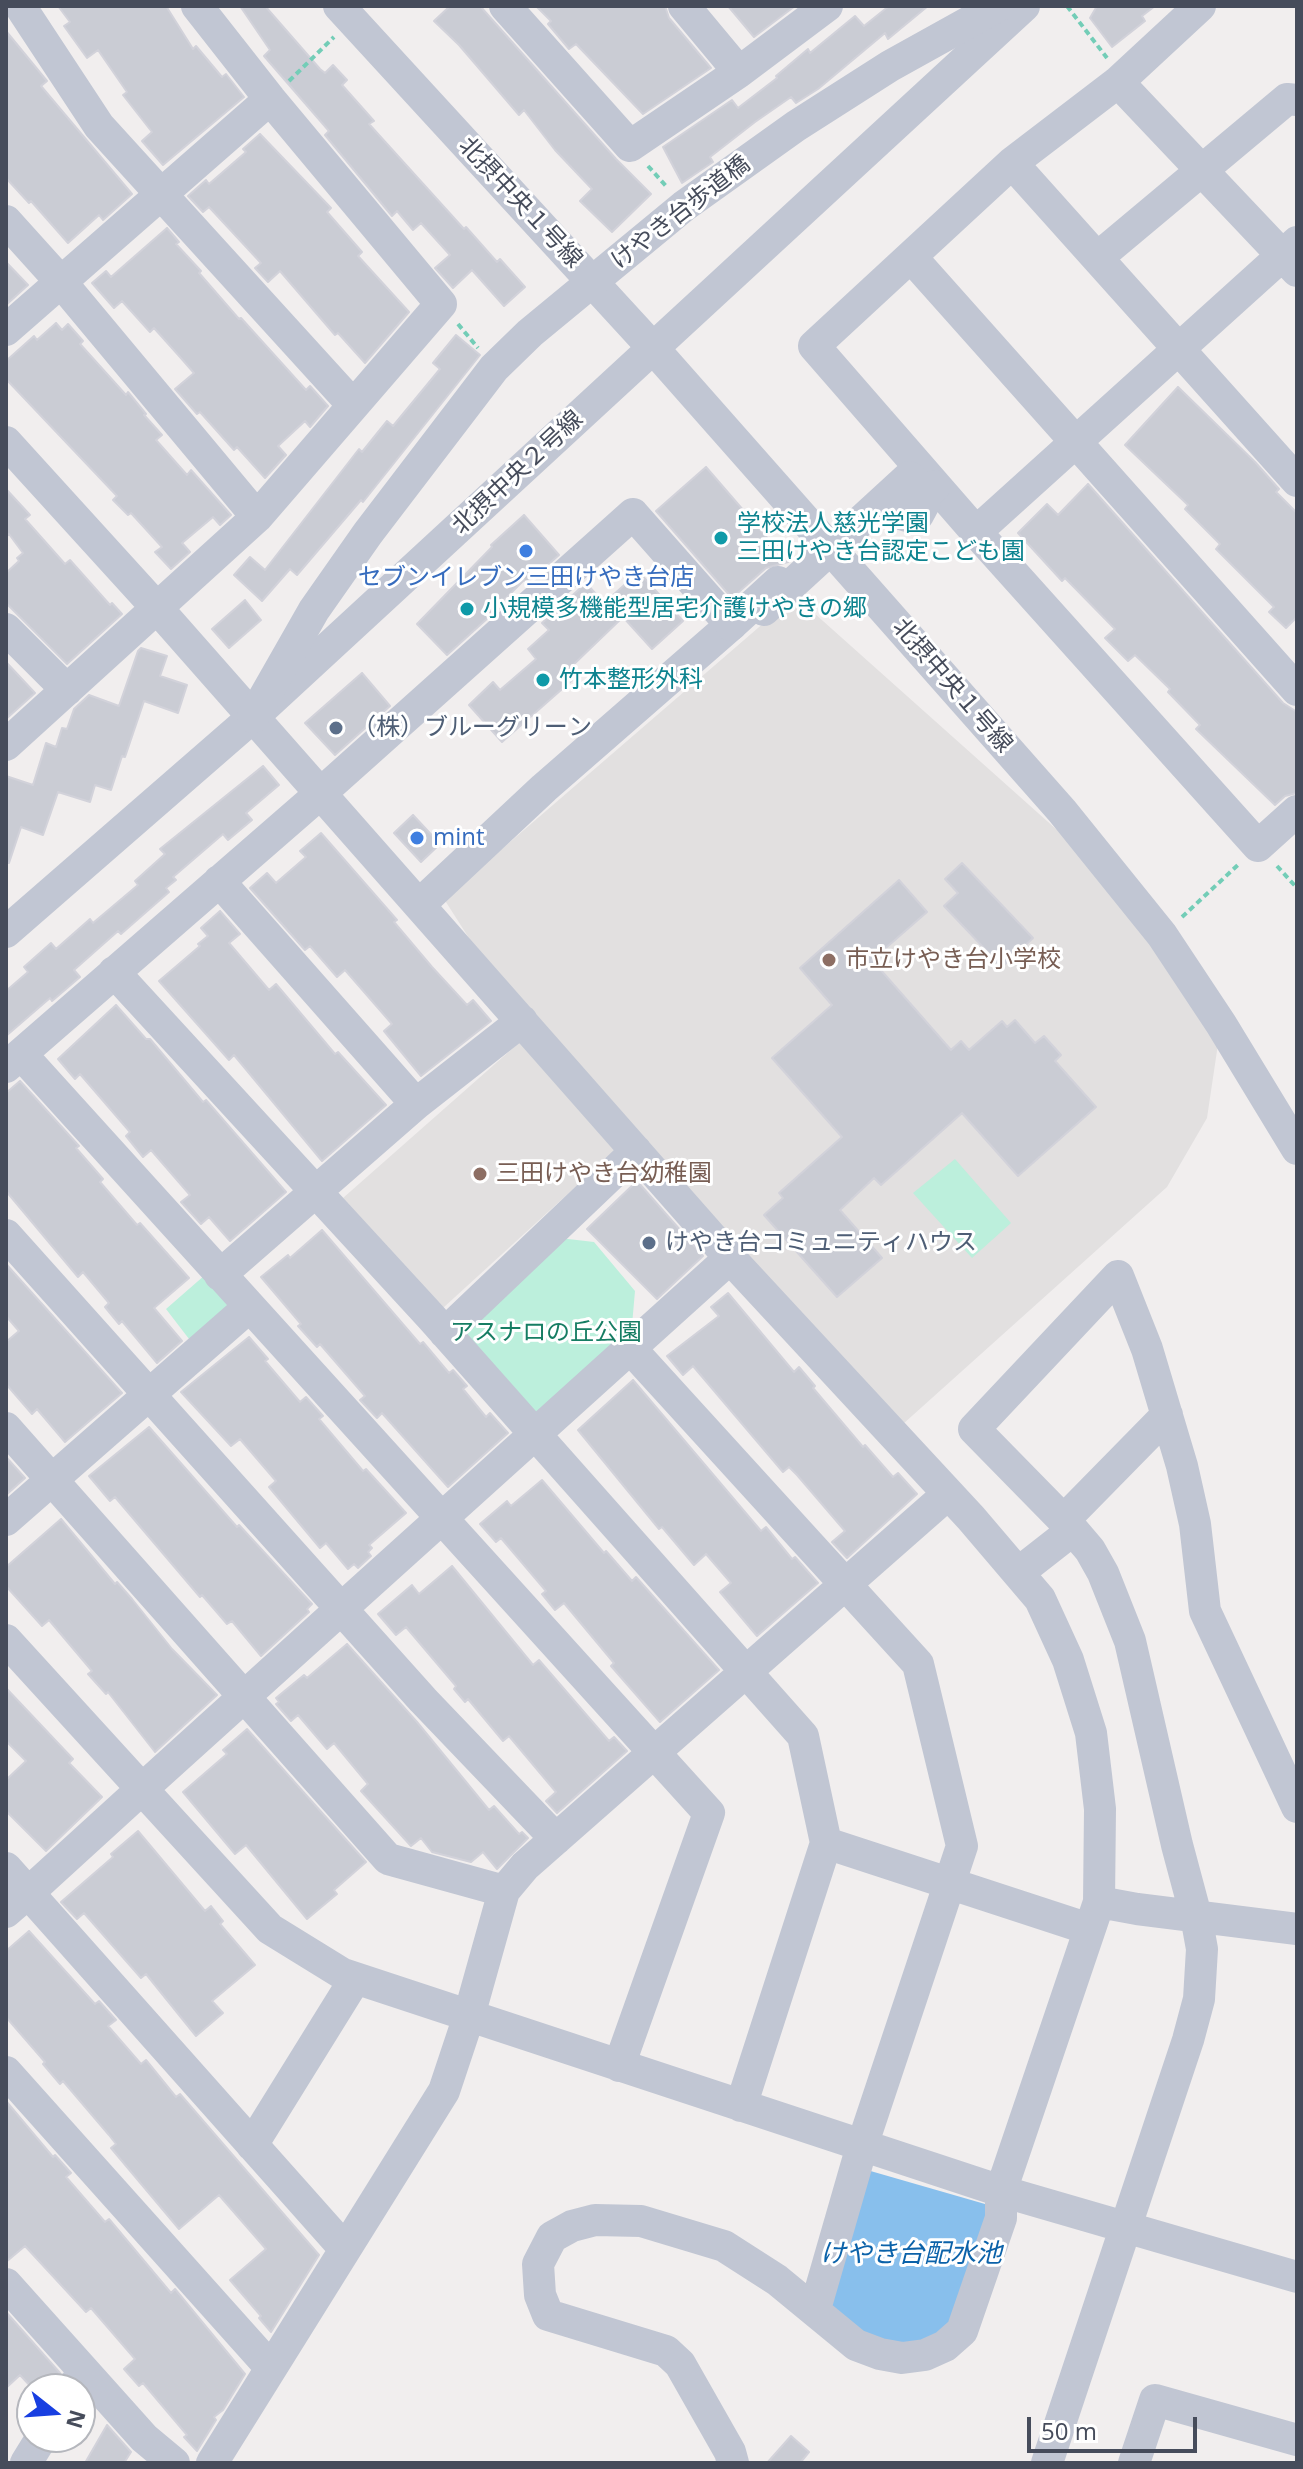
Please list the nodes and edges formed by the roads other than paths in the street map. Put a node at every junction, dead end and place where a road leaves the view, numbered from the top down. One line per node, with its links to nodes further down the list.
1 (20, 6): 16 (street)
2 (197, 6): 12 (street)
3 (505, 6): 10 (street)
4 (684, 6): 10 (street)
5 (827, 6): 10 (street)
6 (998, 6): 37 (street, けやき台歩道橋, bridge)
7 (1024, 6): 23 (street, 北摂中央２号線)
8 (1200, 6): 11 (street)
9 (345, 14): 23 (street, 北摂中央１号線)
10 (739, 72)
11 (1118, 82): 14 (street); 15 (street)
12 (270, 99): 16 (street); 25 (street)
13 (1297, 100): 15 (street)
14 (1012, 163): 19 (street); 20 (street)
15 (1203, 169): 18 (street); 20 (street)
16 (162, 193): 21 (street); 25 (street)
17 (6, 221): 21 (street)
18 (1292, 256): 24 (street)
19 (911, 257): 26 (street); 29 (street)
20 (1097, 258): 24 (street)
21 (61, 282): 22 (street); 30 (street)
22 (6, 330)
23 (653, 348): 37 (street, 北摂中央２号線); 48 (street, 北摂中央１号線)
24 (1179, 348): 26 (street); 28 (street)
25 (353, 405): 30 (street)
26 (1076, 441): 31 (street); 36 (street)
27 (6, 442): 32 (street)
28 (1297, 481)
29 (935, 486): 31 (street); 33 (street, bridge)
30 (257, 517): 32 (street)
31 (976, 532): 40 (street)
32 (157, 608): 35 (street); 37 (street)
33 (731, 625): 39 (street); 42 (street)
34 (6, 629): 35 (street)
35 (67, 690): 38 (street)
36 (1297, 690)
37 (253, 717): 39 (street); 43 (street, 北摂中央２号線)
38 (6, 745)
39 (321, 793): 41 (street); 42 (street)
40 (1297, 811)
41 (219, 881): 44 (street); 47 (street)
42 (419, 905): 45 (street)
43 (6, 932)
44 (114, 972): 46 (street); 50 (street)
45 (522, 1021): 47 (street); 49 (street)
46 (13, 1060): 53 (street)
47 (416, 1104): 50 (street)
48 (1297, 1149)
49 (636, 1151): 52 (street); 55 (street)
50 (316, 1191): 53 (street); 55 (street)
51 (6, 1235): 57 (street)
52 (730, 1258): 56 (street); 62 (street)
53 (220, 1275): 54 (street)
54 (249, 1307): 57 (street); 63 (street)
55 (445, 1333): 60 (street)
56 (630, 1348): 60 (street); 67 (street)
57 (149, 1395): 61 (street); 68 (street)
58 (1167, 1415): 65 (street); 65 (street); 74 (street)
59 (6, 1428): 61 (street)
60 (535, 1434): 63 (street); 70 (street)
61 (52, 1480): 64 (street); 71 (street)
62 (948, 1494): 66 (street); 67 (street)
63 (441, 1519): 68 (street); 72 (street)
64 (6, 1520)
65 (1068, 1526): 66 (street); 82 (street)
66 (1018, 1573): 81 (street)
67 (845, 1585): 70 (street); 78 (street)
68 (341, 1609): 71 (street); 75 (street)
69 (6, 1640): 73 (street)
70 (746, 1672): 72 (street); 76 (street)
71 (245, 1697): 73 (street); 79 (street)
72 (654, 1753): 75 (street); 86 (street)
73 (142, 1789): 80 (street); 84 (street)
74 (1297, 1807)
75 (556, 1839): 79 (street)
76 (826, 1843): 78 (street); 88 (street)
77 (6, 1868): 80 (street)
78 (949, 1882): 81 (street); 90 (street)
79 (504, 1891): 85 (street)
80 (17, 1902): 89 (street)
81 (1094, 1916): 82 (street); 91 (street)
82 (1196, 1916): 83 (street); 92 (street)
83 (1297, 1929)
84 (355, 1979): 85 (street); 89 (street)
85 (469, 2016): 86 (street); 93 (street)
86 (619, 2066): 88 (street)
87 (6, 2072): 97 (street)
88 (741, 2106): 90 (street)
89 (252, 2145): 93 (street)
90 (862, 2146): 91 (street); 96 (street)
91 (1001, 2191): 92 (street); 96 (street)
92 (1124, 2226): 94 (street); 104 (street)
93 (345, 2249): 97 (street)
94 (1297, 2277)
95 (6, 2284): 98 (street)
96 (815, 2309): 103 (street)
97 (271, 2368): 102 (street)
98 (73, 2373)
99 (96, 2396): 101 (street)
100 (1297, 2440): 105 (street)
101 (174, 2463)
102 (212, 2463)
103 (733, 2463)
104 (1047, 2463)
105 (1134, 2463)

